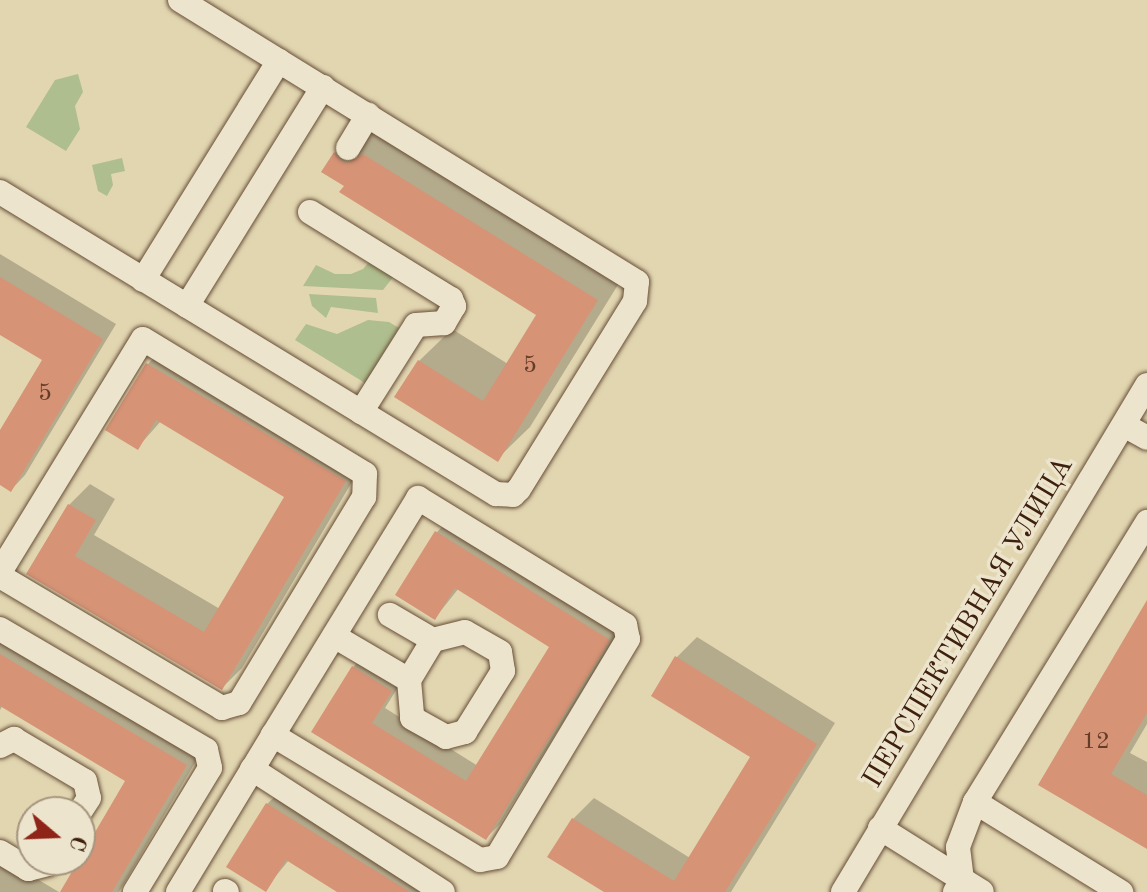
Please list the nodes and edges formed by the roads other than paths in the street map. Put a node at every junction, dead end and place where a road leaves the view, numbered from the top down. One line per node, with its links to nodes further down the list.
1 (180, 0): 2 (street)
2 (279, 61): 3 (street); 8 (street)
3 (323, 87): 4 (street); 9 (street)
4 (368, 115): 5 (street); 11 (street)
5 (348, 148)
6 (0, 192): 8 (street)
7 (310, 212): 11 (street)
8 (143, 280): 9 (street)
9 (187, 306): 11 (street)
10 (1147, 385): 12 (street, ПЕРСПЕКТИВНАЯ УЛИЦА)
11 (361, 412)
12 (1124, 425): 13 (street); 26 (street, ПЕРСПЕКТИВНАЯ УЛИЦА)
13 (1147, 438)
14 (1147, 522): 25 (street)
15 (0, 574): 15 (street)
16 (390, 615): 19 (street)
17 (0, 629): 28 (street)
18 (334, 636): 20 (street); 21 (street); 21 (street)
19 (433, 640): 20 (street); 20 (street)
20 (409, 680)
21 (273, 735): 23 (street)
22 (0, 746): 24 (street)
23 (252, 769): 29 (street); 30 (street)
24 (89, 796)
25 (975, 802): 27 (street); 32 (street)
26 (880, 828): 27 (street); 31 (street, ПЕРСПЕКТИВНАЯ УЛИЦА)
27 (966, 888)
28 (135, 892)
29 (178, 892)
30 (443, 892)
31 (843, 892)
32 (1121, 892)

